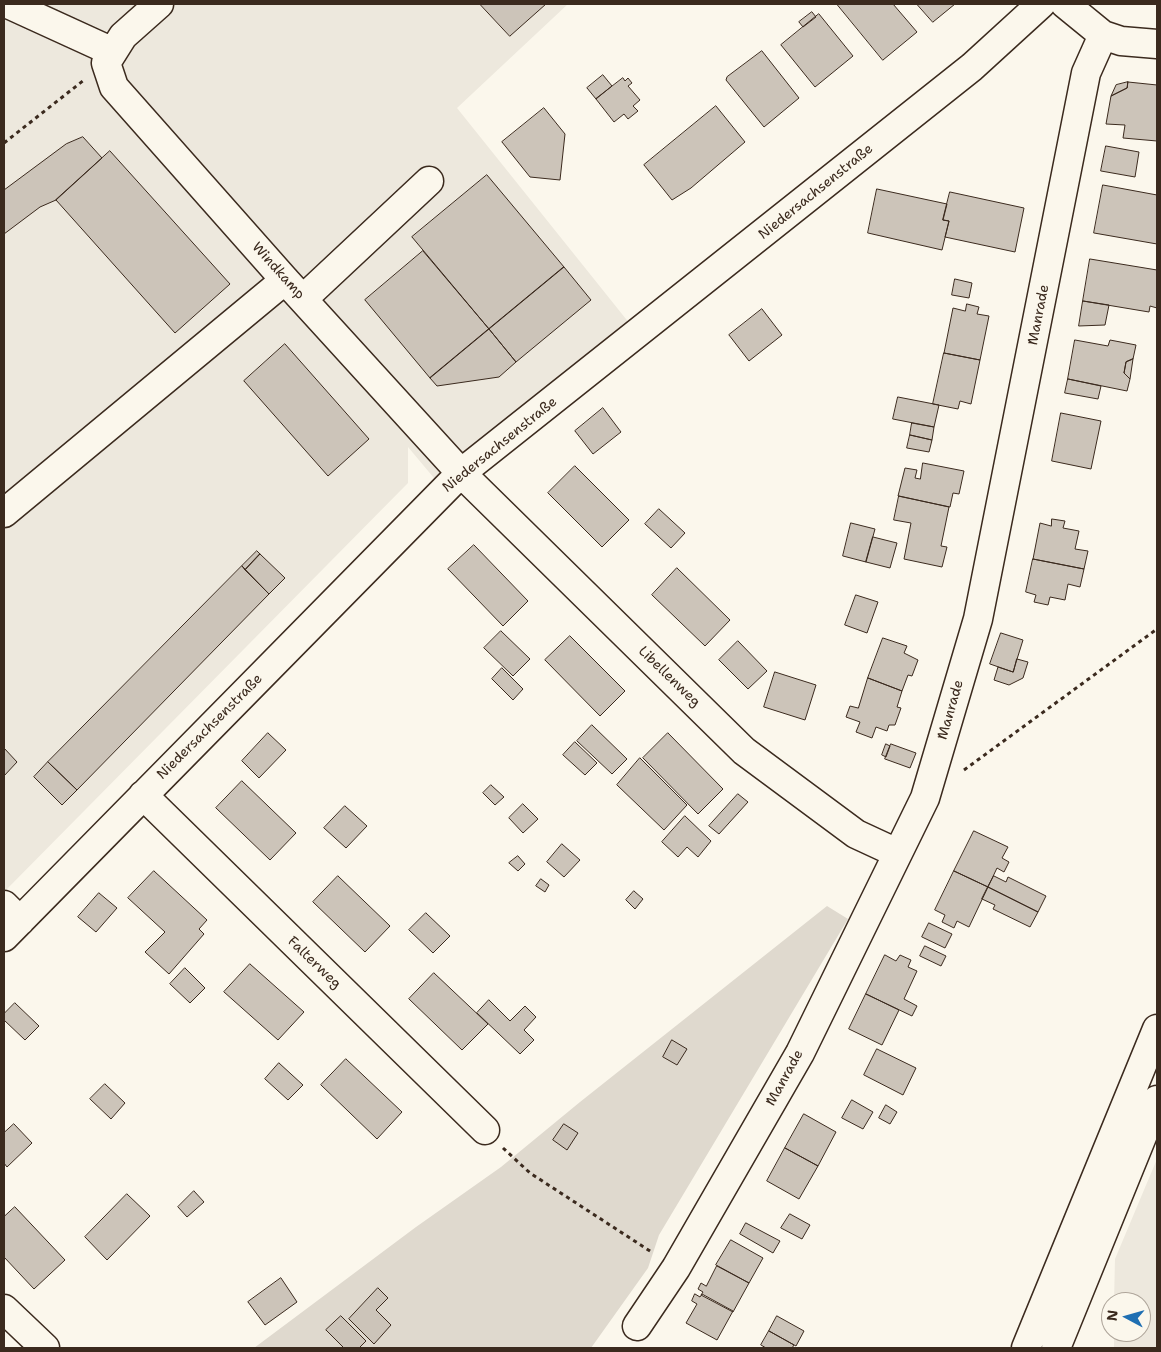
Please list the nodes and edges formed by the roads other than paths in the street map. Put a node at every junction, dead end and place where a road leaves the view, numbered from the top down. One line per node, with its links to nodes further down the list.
1 (8, 4): 7 (street)
2 (159, 4): 7 (street)
3 (1041, 4): 10 (street, Niedersachsenstraße)
4 (1065, 4): 5 (street)
5 (1103, 34): 6 (street); 13 (street, Manrade)
6 (1157, 44)
7 (110, 57): 9 (street, Windkamp)
8 (429, 181): 9 (street)
9 (294, 289): 10 (street, Windkamp); 11 (street)
10 (461, 473): 12 (street, Niedersachsenstraße); 13 (street, Libellenweg)
11 (4, 513)
12 (143, 795): 14 (street, Niedersachsenstraße); 17 (street, Falterweg)
13 (897, 853): 19 (street, Manrade)
14 (9, 921)
15 (1157, 1029): 21 (street)
16 (1157, 1100): 22 (street)
17 (485, 1130)
18 (4, 1309): 20 (street)
19 (637, 1326)
20 (45, 1348)
21 (1026, 1348)
22 (1056, 1348)

